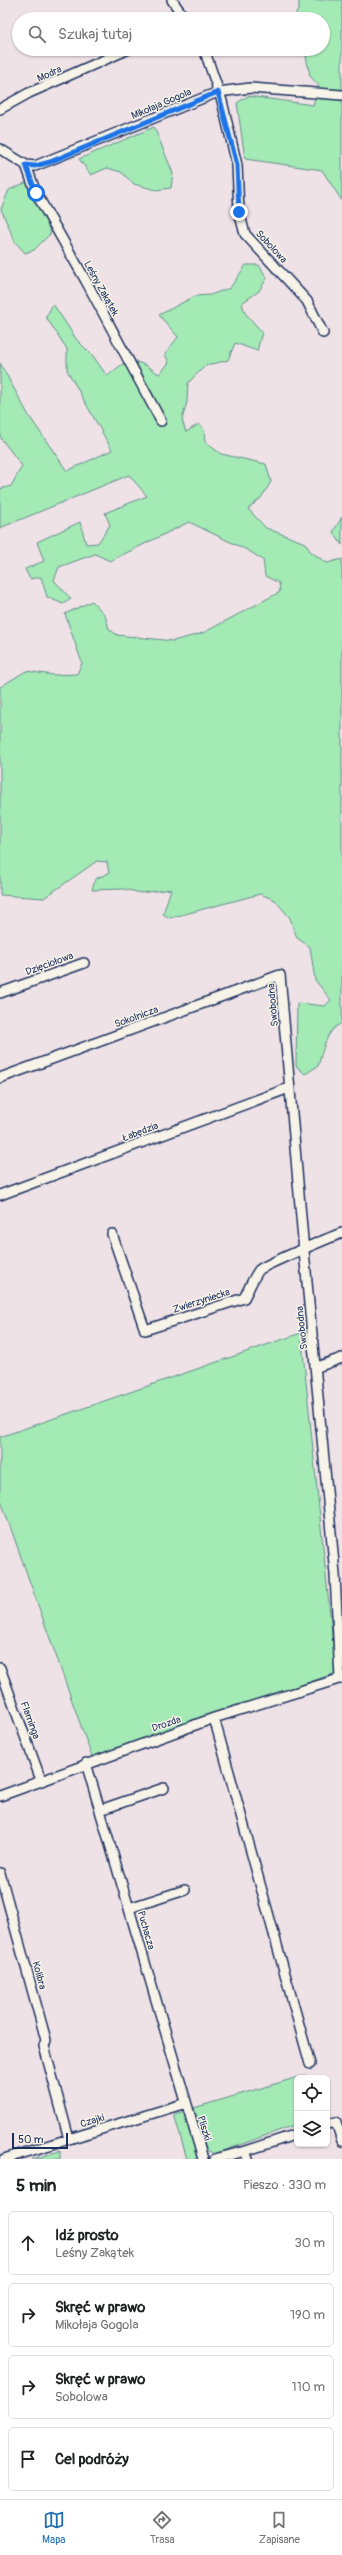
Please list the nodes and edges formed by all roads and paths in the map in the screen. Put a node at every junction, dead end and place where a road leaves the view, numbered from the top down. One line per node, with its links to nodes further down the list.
1 (172, 0): 2 (street)
2 (180, 12)
3 (113, 56): 7 (street, Modra)
4 (206, 56): 5 (street, Sobolowa)
5 (218, 92): 6 (street, Mikołaja Gogola); 9 (street, Mikołaja Gogola); 10 (street, Sobolowa)
6 (342, 95)
7 (0, 109)
8 (0, 149): 9 (street)
9 (26, 165): 11 (street, Leśny Zakątek)
10 (323, 333)
11 (161, 420)
12 (84, 963): 14 (street, Dzięciołowa)
13 (280, 975): 15 (street, Sokolnicza); 16 (street, Swobodna)
14 (0, 993)
15 (0, 1078)
16 (289, 1088): 17 (street, Łabędzia); 20 (street, Swobodna)
17 (0, 1195)
18 (342, 1233): 20 (street, Zwierzyniecka)
19 (112, 1234): 20 (street, Zwierzyniecka)
20 (304, 1251): 22 (street, Swobodna)
21 (342, 1358): 22 (street)
22 (317, 1367): 23 (street, Swobodna)
23 (339, 1572): 25 (street, Swobodna)
24 (0, 1668): 28 (street, Flaminga)
25 (341, 1678): 26 (street, Drozda)
26 (214, 1718): 27 (street, Drozda); 35 (street)
27 (86, 1763): 28 (street, Drozda); 31 (street, Puchacza)
28 (41, 1780): 30 (street, Drozda)
29 (164, 1788): 31 (street)
30 (0, 1796)
31 (100, 1810): 34 (street, Puchacza)
32 (0, 1873): 39 (street, Kolibra)
33 (185, 1890): 34 (street)
34 (129, 1908): 36 (street, Puchacza)
35 (310, 2064)
36 (186, 2103): 39 (street, Czajki); 43 (street, Pliszki)
37 (330, 2123): 40 (street)
38 (294, 2135): 41 (street)
39 (69, 2139): 42 (street, Czajki)
40 (342, 2141)
41 (246, 2155): 44 (street)
42 (4, 2159)
43 (203, 2159)
44 (215, 2159)

